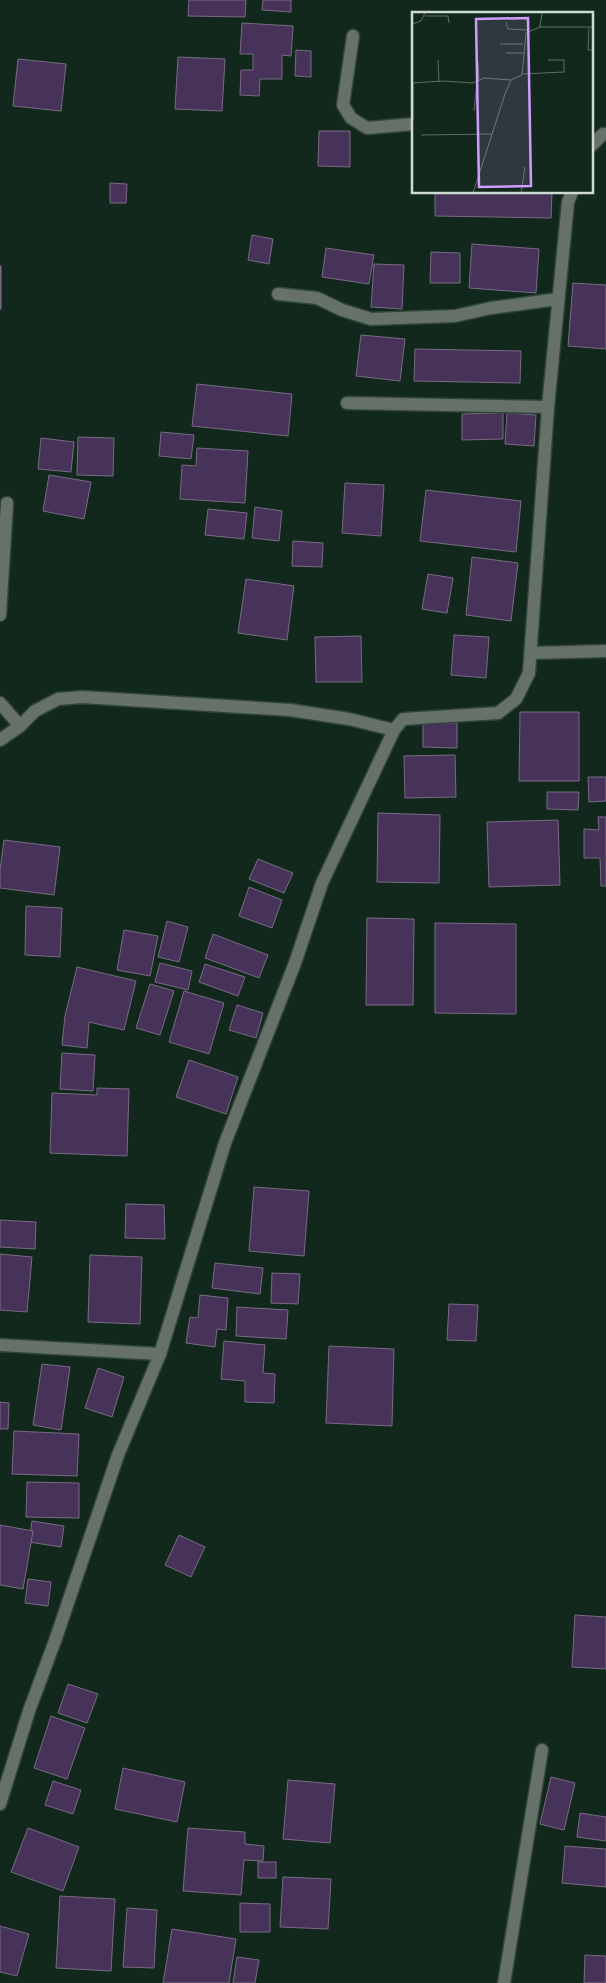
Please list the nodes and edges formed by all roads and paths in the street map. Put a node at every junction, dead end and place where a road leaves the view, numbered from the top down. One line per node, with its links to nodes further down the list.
1 (353, 36): 2 (street)
2 (412, 124)
3 (571, 194): 5 (street)
4 (278, 294): 5 (street)
5 (558, 299): 7 (street)
6 (347, 402): 7 (street)
7 (548, 406): 11 (street)
8 (7, 504): 9 (street)
9 (0, 615)
10 (606, 651): 11 (street)
11 (531, 653): 14 (street)
12 (0, 703): 13 (street)
13 (20, 726): 14 (street); 15 (street)
14 (394, 730): 17 (street)
15 (0, 740)
16 (0, 1345): 17 (street)
17 (160, 1354): 19 (street)
18 (542, 1750): 20 (street)
19 (0, 1804)
20 (504, 1983)

